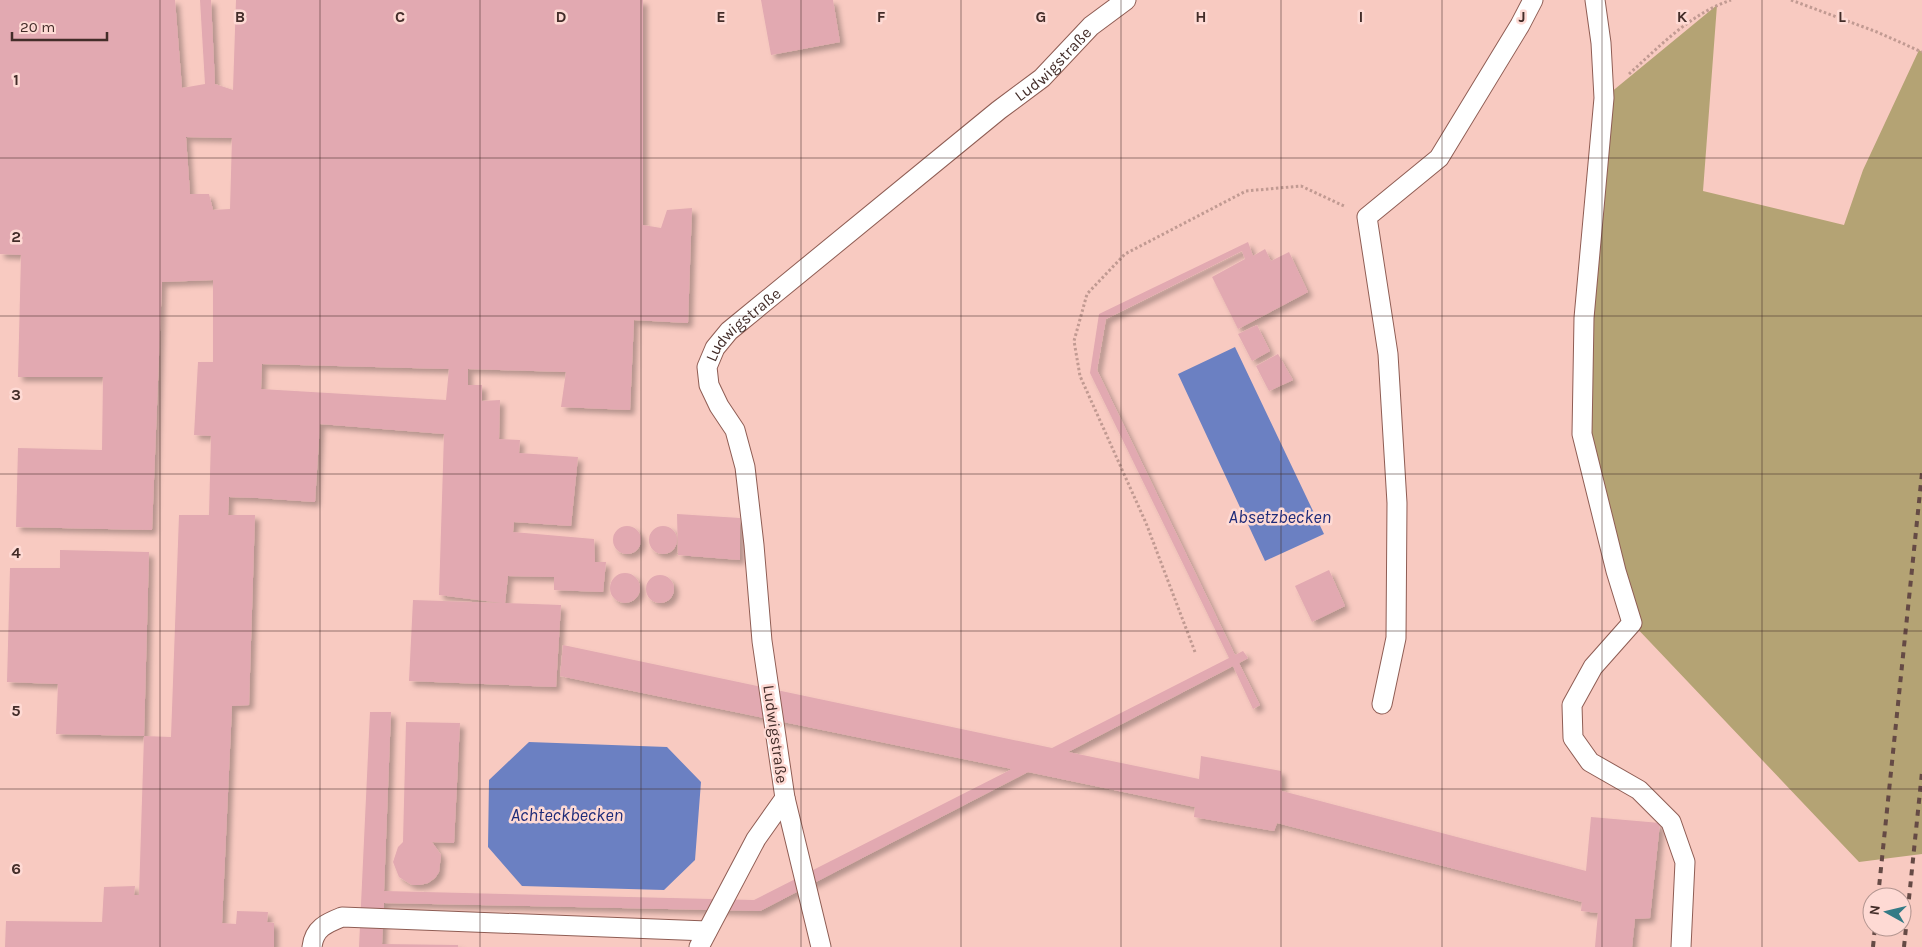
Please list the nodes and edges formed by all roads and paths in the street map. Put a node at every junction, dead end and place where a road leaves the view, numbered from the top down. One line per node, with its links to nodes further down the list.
1 (1126, 0): 11 (lane, Ludwigstraße)
2 (1532, 0): 8 (lane)
3 (1595, 0): 7 (lane)
4 (1731, 0): 7 (path)
5 (1791, 0): 6 (path)
6 (1922, 52)
7 (1604, 98): 15 (lane)
8 (1368, 218): 9 (path); 10 (lane)
9 (1195, 652)
10 (1382, 704)
11 (785, 798): 12 (lane); 14 (lane, Ludwigstraße)
12 (703, 939): 13 (lane)
13 (312, 947)
14 (821, 947)
15 (1681, 947)

